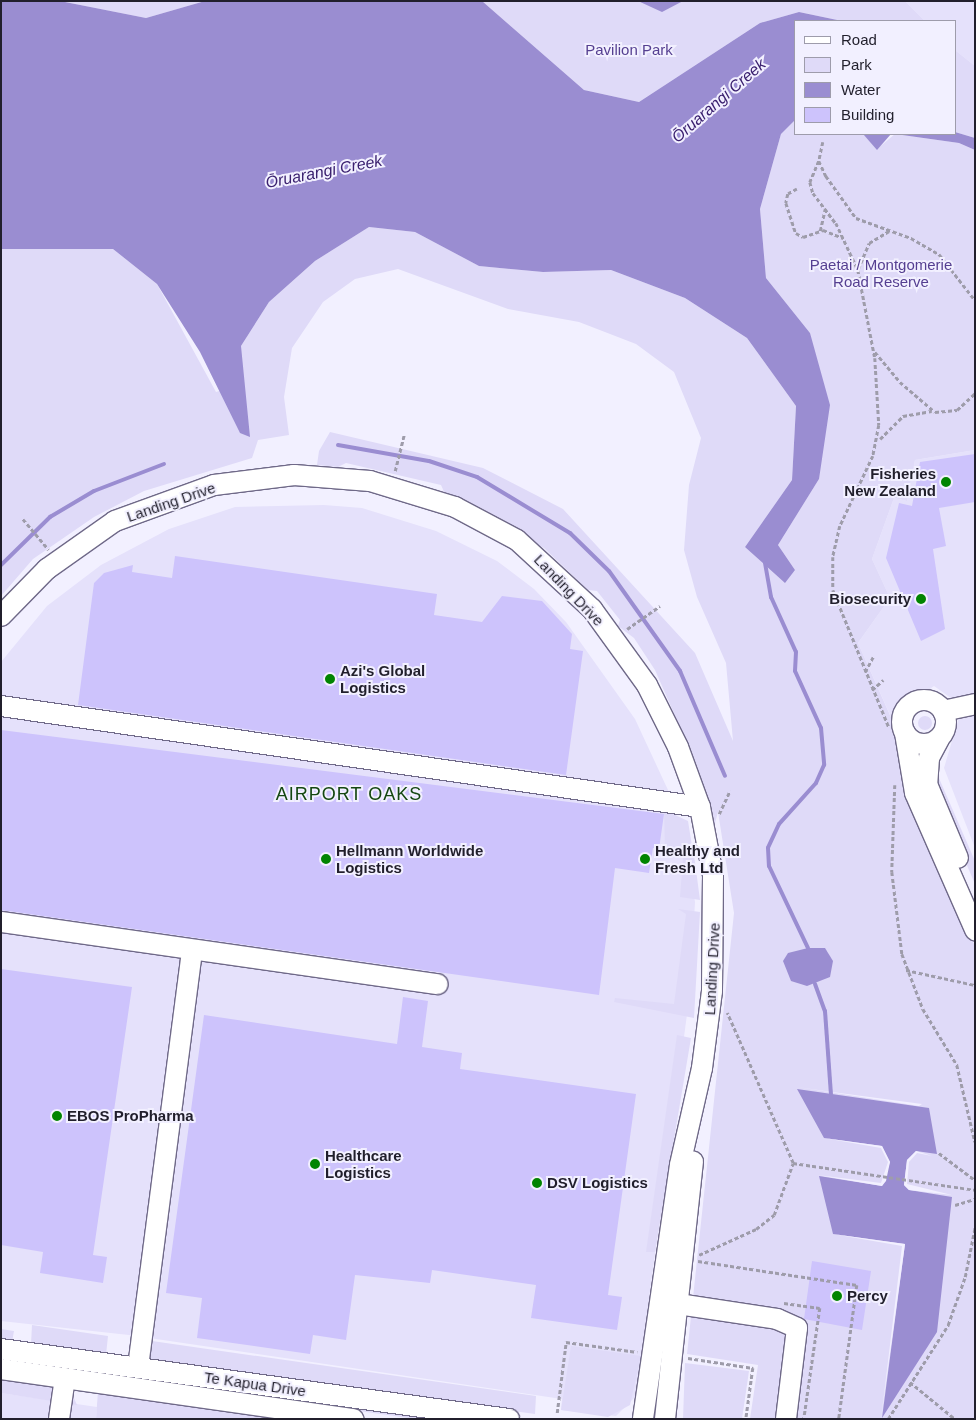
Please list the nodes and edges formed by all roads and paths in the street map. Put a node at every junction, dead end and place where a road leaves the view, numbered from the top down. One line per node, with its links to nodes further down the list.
1 (824, 142): 2 (path)
2 (819, 161): 4 (path); 6 (path)
3 (797, 190): 5 (path)
4 (825, 209): 5 (path); 7 (path)
5 (820, 231): 7 (path)
6 (888, 231): 8 (path); 9 (path)
7 (844, 238): 8 (path)
8 (858, 270): 10 (path)
9 (975, 300)
10 (874, 351): 12 (path); 14 (path)
11 (975, 392): 12 (path)
12 (933, 410): 14 (path)
13 (404, 435): 15 (path)
14 (879, 440): 22 (path)
15 (395, 469)
16 (23, 519): 17 (path)
17 (46, 545)
18 (660, 606): 20 (path)
19 (1, 616): 31 (street, Landing Drive)
20 (631, 626)
21 (872, 657): 22 (path)
22 (865, 672): 24 (path)
23 (883, 680): 24 (path)
24 (872, 690): 28 (path)
25 (975, 704): 27 (street)
26 (1, 706): 31 (street)
27 (943, 711): 28 (street); 29 (street)
28 (897, 731): 29 (street); 34 (street)
29 (939, 739): 32 (street)
30 (895, 781): 36 (path)
31 (700, 807): 40 (street, Landing Drive)
32 (975, 897)
33 (1, 922): 35 (street)
34 (975, 930)
35 (192, 951): 37 (street); 53 (street)
36 (906, 970): 38 (path); 41 (path)
37 (438, 984)
38 (975, 985)
39 (726, 1012): 43 (path)
40 (690, 1130): 49 (street, Landing Drive); 61 (street, Landing Drive)
41 (975, 1142)
42 (939, 1152): 44 (path)
43 (793, 1163): 45 (path); 65 (path)
44 (975, 1180)
45 (975, 1190)
46 (975, 1199): 47 (path)
47 (955, 1205)
48 (975, 1227): 56 (path)
49 (678, 1304): 62 (street, Landing Drive); 64 (street)
50 (1, 1349): 53 (street, Te Kapua Drive)
51 (645, 1353): 57 (path)
52 (682, 1358): 63 (path)
53 (138, 1367): 60 (street, Te Kapua Drive)
54 (1, 1369): 55 (street, Te Kapua Drive)
55 (65, 1378): 58 (street); 59 (street, Te Kapua Drive)
56 (910, 1382): 66 (path); 67 (path)
57 (557, 1413)
58 (59, 1419)
59 (353, 1419)
60 (510, 1419)
61 (643, 1419)
62 (664, 1419)
63 (746, 1419)
64 (786, 1419)
65 (839, 1419)
66 (888, 1419)
67 (955, 1419)

